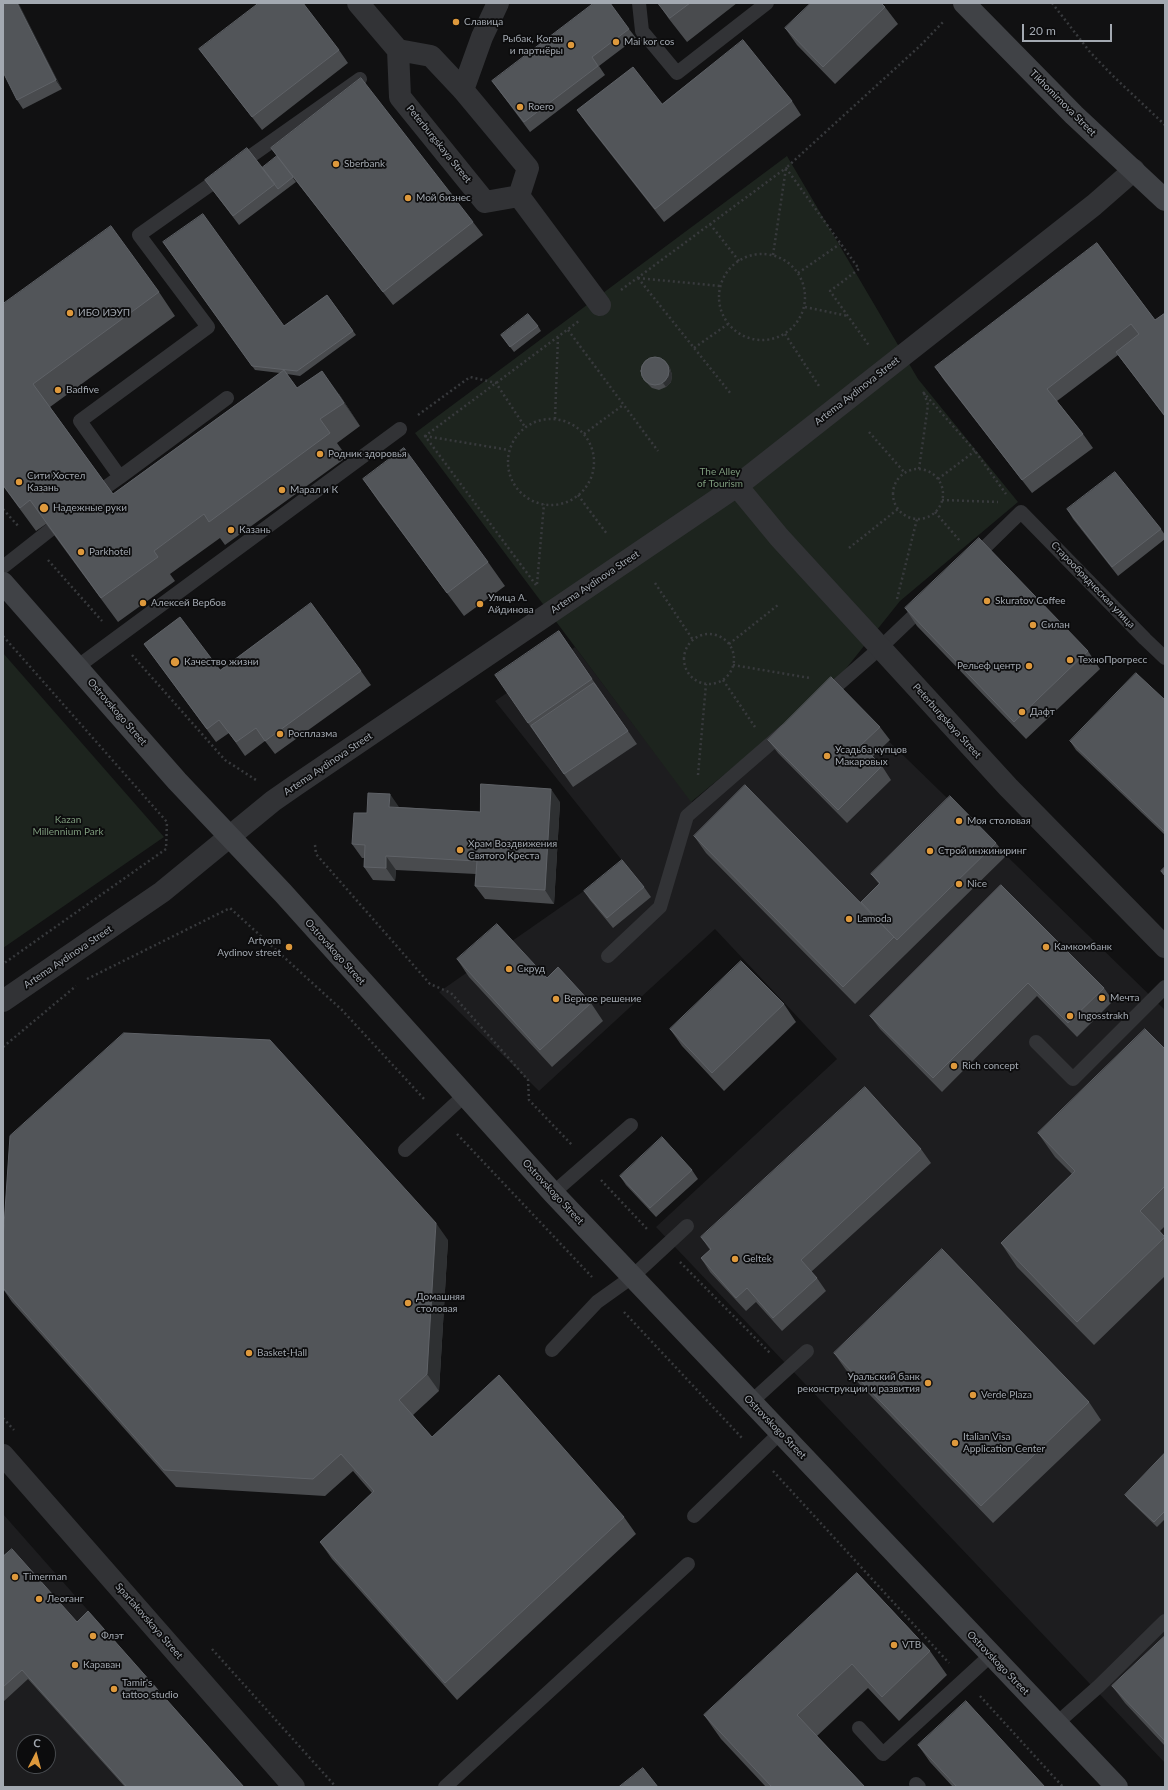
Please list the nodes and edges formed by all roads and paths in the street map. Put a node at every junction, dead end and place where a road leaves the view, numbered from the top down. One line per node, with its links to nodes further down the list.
1 (358, 3): 8 (street)
2 (498, 3): 10 (street)
3 (638, 3): 4 (lane)
4 (766, 3)
5 (964, 3): 13 (street, Tikhomirnova Street)
6 (1052, 3): 11 (path)
7 (943, 22): 12 (path)
8 (398, 50): 10 (street); 14 (street, Peterburgskaya Street)
9 (360, 79): 48 (lane)
10 (463, 90): 14 (street)
11 (1165, 126)
12 (786, 168): 16 (path); 17 (path); 18 (path)
13 (1134, 170): 15 (street, Tikhomirnova Street); 50 (street, Artema Aydinova Street)
14 (519, 196): 23 (street)
15 (1165, 200)
16 (710, 224): 19 (path); 21 (path)
17 (840, 244): 20 (path); 25 (path)
18 (773, 255): 19 (path); 20 (path)
19 (739, 261): 22 (path)
20 (798, 273): 24 (path)
21 (638, 278): 22 (path); 23 (path); 30 (path)
22 (720, 286): 26 (path)
23 (600, 305): 27 (path)
24 (805, 307): 25 (path); 28 (path)
25 (848, 316): 31 (path)
26 (728, 324): 28 (path); 30 (path)
27 (568, 330): 29 (path); 36 (path)
28 (785, 334): 33 (path)
29 (558, 337): 32 (path); 37 (path)
30 (694, 348): 34 (path)
31 (872, 349)
32 (496, 384): 38 (path); 39 (path); 42 (path)
33 (818, 386)
34 (731, 394)
35 (227, 398): 48 (lane)
36 (624, 405): 41 (path); 44 (path)
37 (555, 418): 38 (path); 41 (path)
38 (525, 426): 43 (path)
39 (400, 428): 76 (lane)
40 (869, 432): 47 (path)
41 (584, 434): 52 (path)
42 (425, 436): 43 (path); 54 (path)
43 (509, 450): 54 (path)
44 (658, 451)
45 (975, 451): 46 (path); 49 (path); 55 (path)
46 (919, 470): 47 (path); 49 (path)
47 (905, 473): 56 (path)
48 (120, 476): 51 (lane)
49 (938, 479): 53 (path)
50 (737, 486): 73 (street, Peterburgskaya Street); 84 (street, Artema Aydinova Street)
51 (106, 487)
52 (578, 495): 54 (path); 60 (path)
53 (942, 500): 55 (path); 57 (path)
54 (544, 504)
55 (1017, 508): 62 (lane); 74 (lane, Старообрядческая улица)
56 (898, 509): 58 (path); 61 (path)
57 (935, 512): 58 (path); 62 (path)
58 (917, 519): 68 (path)
59 (50, 530): 63 (lane)
60 (607, 534)
61 (849, 548)
62 (974, 558): 64 (lane)
63 (3, 567)
64 (963, 568)
65 (3, 583): 76 (street, Ostrovskogo Street)
66 (655, 583): 71 (path)
67 (935, 596): 73 (lane)
68 (897, 602)
69 (778, 605): 72 (path)
70 (3, 636): 88 (path)
71 (693, 640): 72 (path); 79 (path)
72 (729, 644): 75 (path)
73 (880, 648): 80 (lane); 86 (street, Peterburgskaya Street)
74 (1165, 658)
75 (733, 666): 77 (path); 78 (path)
76 (77, 667): 84 (street, Ostrovskogo Street)
77 (814, 674)
78 (723, 680): 79 (path); 82 (path)
79 (706, 684): 83 (path)
80 (815, 705)
81 (798, 720): 82 (lane)
82 (768, 746): 83 (lane)
83 (696, 809): 87 (lane)
84 (229, 837): 92 (street, Artema Aydinova Street); 95 (street, Ostrovskogo Street)
85 (315, 845): 99 (path)
86 (1165, 948)
87 (608, 956)
88 (3, 964)
89 (82, 981): 96 (path)
90 (76, 986): 94 (path)
91 (1165, 987): 93 (lane)
92 (3, 1001)
93 (1036, 1042)
94 (3, 1046)
95 (465, 1095): 96 (lane); 100 (street, Ostrovskogo Street)
96 (441, 1116): 98 (lane); 104 (path)
97 (631, 1125): 99 (lane)
98 (405, 1150)
99 (587, 1164): 100 (lane); 102 (path)
100 (553, 1193): 103 (street, Ostrovskogo Street)
101 (687, 1226): 102 (lane)
102 (664, 1247): 103 (lane); 107 (path)
103 (632, 1277): 104 (lane); 108 (street, Ostrovskogo Street)
104 (608, 1294): 105 (lane); 111 (path)
105 (552, 1350)
106 (807, 1351): 107 (lane)
107 (786, 1370): 108 (lane)
108 (751, 1402): 109 (street, Ostrovskogo Street)
109 (780, 1433): 111 (lane); 115 (street, Ostrovskogo Street)
110 (3, 1455): 119 (street, Spartakovskaya Street)
111 (758, 1455): 112 (lane); 116 (path)
112 (694, 1516)
113 (688, 1564): 120 (lane)
114 (1165, 1621): 117 (lane)
115 (991, 1655): 116 (lane); 117 (street, Ostrovskogo Street)
116 (964, 1679): 118 (lane); 121 (path)
117 (1056, 1724): 122 (street, Ostrovskogo Street)
118 (859, 1728)
119 (294, 1787)
120 (445, 1787)
121 (1064, 1787)
122 (1117, 1787)

